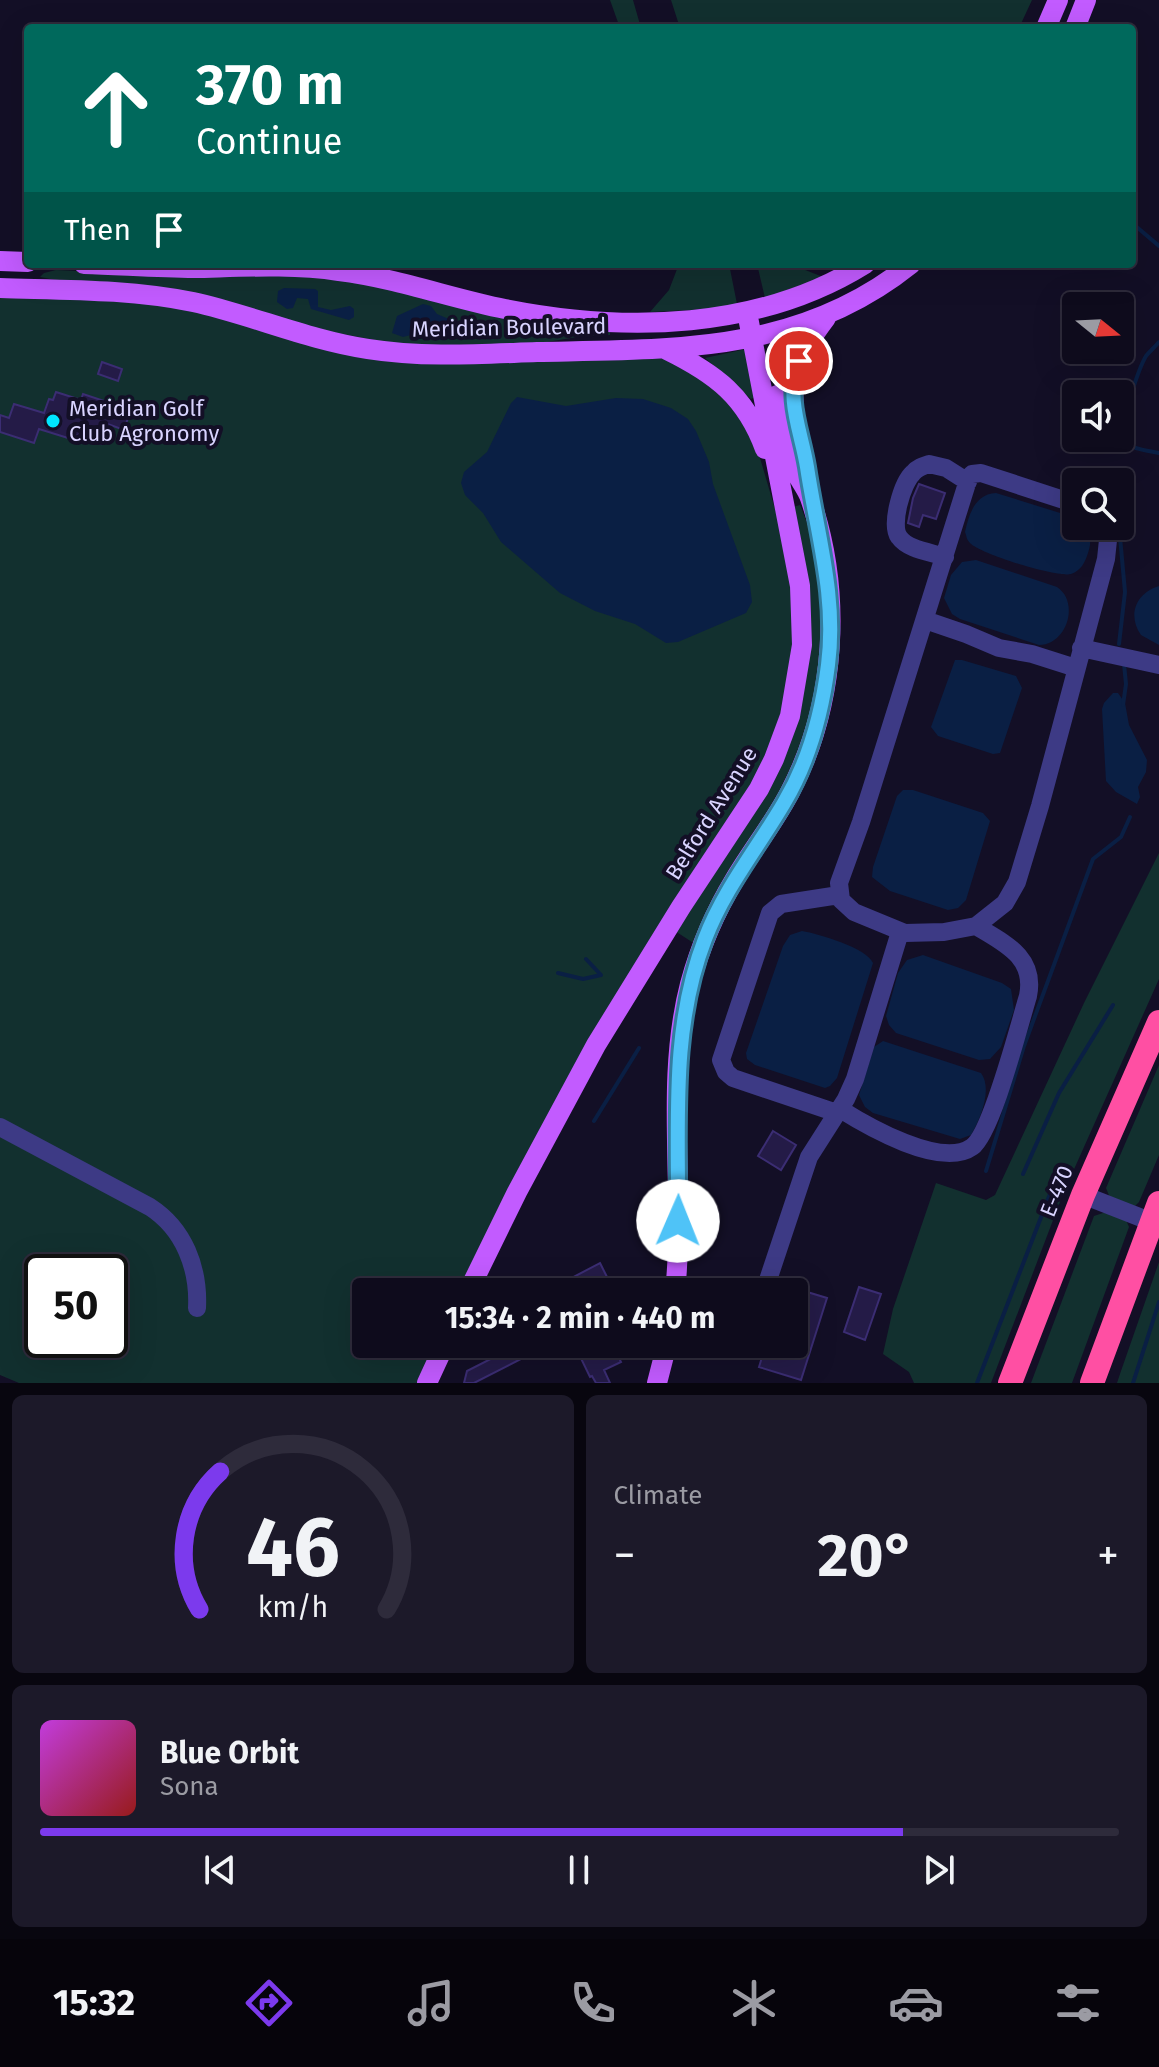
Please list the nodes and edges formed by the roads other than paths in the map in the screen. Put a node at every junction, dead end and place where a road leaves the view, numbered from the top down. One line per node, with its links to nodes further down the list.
1 (1058, 0): 3 (main road)
2 (1086, 0): 4 (main road)
3 (1048, 24)
4 (1077, 24)
5 (0, 261): 6 (main road)
6 (24, 262)
7 (302, 268): 11 (main road, Meridian Boulevard)
8 (858, 268): 11 (main road, Meridian Boulevard)
9 (905, 268): 12 (main road, Meridian Boulevard)
10 (0, 288): 14 (main road, Meridian Boulevard)
11 (754, 311): 13 (main road, Belford Avenue)
12 (829, 315): 13 (main road, Meridian Boulevard); 17 (main road)
13 (758, 337): 14 (main road, Meridian Boulevard); 15 (main road, Belford Avenue); 17 (main road, Belford Avenue)
14 (662, 348): 15 (main road)
15 (776, 471): 33 (main road, Belford Avenue)
16 (968, 482): 18 (lane); 20 (lane); 20 (lane)
17 (810, 499): 34 (main road, Belford Avenue)
18 (1062, 499)
19 (1106, 540): 22 (lane)
20 (945, 557): 21 (lane)
21 (925, 620): 24 (lane); 25 (lane)
22 (1081, 648): 23 (lane); 24 (lane)
23 (1159, 665)
24 (1076, 668): 26 (lane)
25 (839, 895): 27 (lane); 29 (lane)
26 (976, 926): 27 (lane); 29 (lane)
27 (900, 932): 29 (lane)
28 (1159, 1022): 31 (highway, E-470)
29 (838, 1111): 35 (lane)
30 (0, 1127): 36 (lane)
31 (1083, 1195): 32 (lane); 41 (highway, E-470)
32 (1156, 1212): 42 (highway)
33 (475, 1278)
34 (675, 1278)
35 (769, 1278)
36 (197, 1308)
37 (439, 1358): 39 (main road)
38 (663, 1358): 40 (main road)
39 (427, 1383)
40 (657, 1383)
41 (1010, 1383)
42 (1092, 1383)

